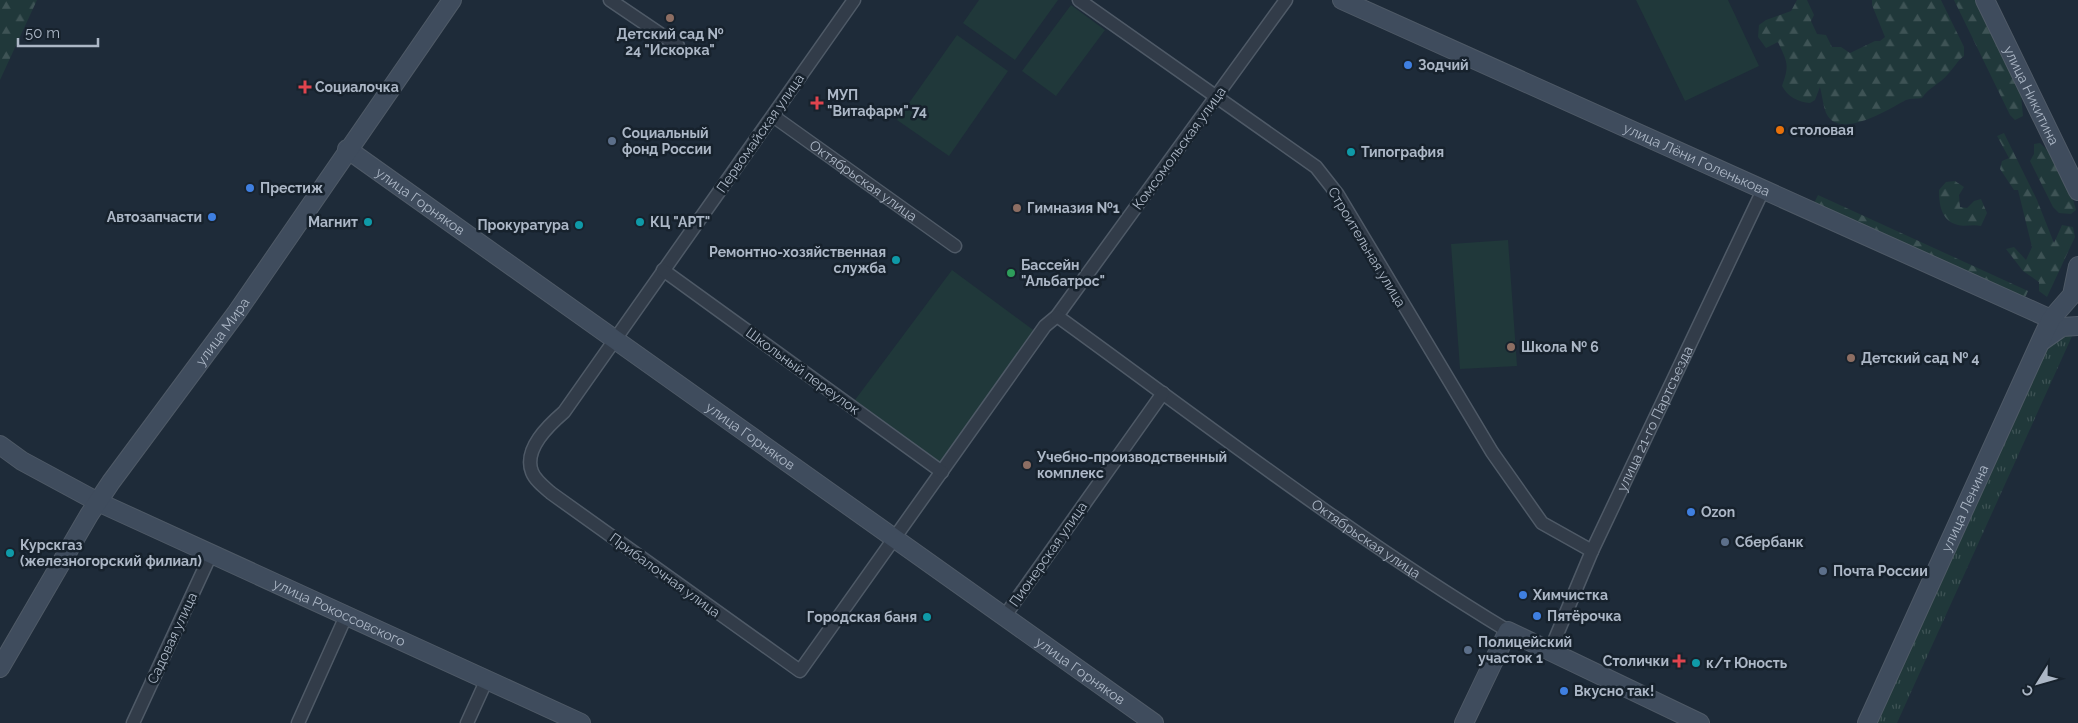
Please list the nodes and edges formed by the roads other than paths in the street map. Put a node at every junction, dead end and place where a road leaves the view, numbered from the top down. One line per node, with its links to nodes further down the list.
1 (452, 0): 11 (street, улица Мира)
2 (610, 0): 8 (street)
3 (854, 0): 10 (street, Первомайская улица)
4 (1079, 0): 9 (street, Строительная улица)
5 (1286, 0): 9 (street, Комсомольская улица)
6 (1342, 0): 12 (street, улица Лёни Голенькова)
7 (1985, 0): 13 (street, улица Никитина)
8 (678, 46)
9 (1215, 97): 18 (street, Комсомольская улица); 28 (street, Строительная улица)
10 (773, 116): 14 (street, Октябрьская улица); 16 (street, Первомайская улица)
11 (347, 149): 21 (street, улица Горняков); 26 (street, улица Мира)
12 (1764, 188): 19 (street, улица Лёни Голенькова); 28 (street, улица 21-го Партсъезда)
13 (2078, 191)
14 (955, 246)
15 (2078, 266): 17 (street)
16 (663, 270): 21 (street, Первомайская улица); 25 (street, Школьный переулок)
17 (2075, 291): 19 (street, улица Ленина); 20 (street)
18 (1057, 316): 23 (street, Октябрьская улица); 25 (street, Комсомольская улица)
19 (2051, 320): 20 (street); 22 (street, улица Ленина)
20 (2076, 325): 22 (street)
21 (615, 340): 27 (street, улица Горняков); 27 (street, Прибалочная улица)
22 (2040, 343): 43 (street, улица Ленина)
23 (1163, 393): 31 (street, Пионерская улица); 32 (street, Октябрьская улица)
24 (0, 445): 26 (street, улица Рокоссовского)
25 (942, 472): 27 (street, Комсомольская улица)
26 (98, 502): 29 (street, улица Рокоссовского); 34 (street, улица Мира)
27 (896, 538): 31 (street, улица Горняков)
28 (1592, 551): 33 (street, улица 21-го Партсъезда)
29 (211, 554): 30 (street, улица Рокоссовского); 36 (street, Садовая улица)
30 (346, 616): 35 (street, улица Рокоссовского); 37 (street)
31 (1004, 617): 40 (street, улица Горняков)
32 (1508, 631): 33 (street, Октябрьская улица); 41 (street)
33 (1550, 650): 42 (street, Октябрьская улица)
34 (0, 668)
35 (487, 679): 38 (street); 39 (street, улица Рокоссовского)
36 (133, 723)
37 (298, 723)
38 (467, 723)
39 (581, 723)
40 (1154, 723)
41 (1464, 723)
42 (1700, 723)
43 (1867, 723)

